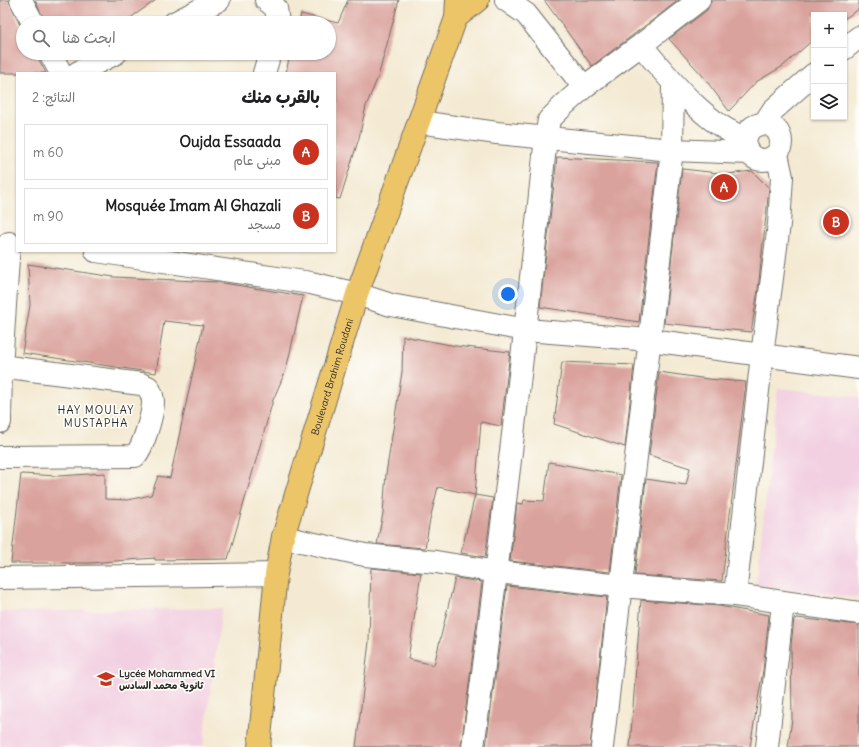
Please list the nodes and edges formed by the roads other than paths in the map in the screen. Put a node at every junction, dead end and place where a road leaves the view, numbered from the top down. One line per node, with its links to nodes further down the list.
1 (21, 0): 8 (street)
2 (219, 0): 9 (street)
3 (266, 0): 10 (street)
4 (478, 0): 7 (main road, Boulevard Brahim Roudani)
5 (506, 0): 22 (street)
6 (699, 0): 12 (street)
7 (456, 9): 23 (main road, Boulevard Brahim Roudani)
8 (29, 16)
9 (188, 16)
10 (277, 16)
11 (859, 37): 13 (street)
12 (642, 46): 21 (street); 22 (street)
13 (846, 48)
14 (54, 60): 17 (street)
15 (102, 60): 18 (street)
16 (268, 60): 19 (street)
17 (60, 72)
18 (79, 72)
19 (264, 72)
20 (811, 77): 24 (street)
21 (673, 83): 26 (street); 27 (street)
22 (584, 87): 25 (street)
23 (419, 122): 25 (street); 31 (main road, Boulevard Brahim Roudani)
24 (764, 124): 26 (street); 28 (street)
25 (546, 137): 27 (street); 32 (street)
26 (747, 145): 27 (street); 28 (street)
27 (672, 150): 33 (street)
28 (778, 154): 34 (street)
29 (9, 243): 35 (street)
30 (103, 252): 31 (street)
31 (357, 294): 32 (street); 39 (main road, Boulevard Brahim Roudani)
32 (526, 330): 33 (street); 40 (street)
33 (650, 340): 34 (street); 43 (street)
34 (762, 355): 36 (street); 44 (street)
35 (1, 366): 37 (street); 38 (street)
36 (859, 368)
37 (0, 422)
38 (0, 457)
39 (283, 537): 40 (street); 41 (main road, Boulevard Brahim Roudani)
40 (497, 572): 43 (street); 48 (street)
41 (276, 574): 42 (street); 47 (main road, Boulevard Brahim Roudani)
42 (0, 578)
43 (620, 586): 44 (street); 49 (street)
44 (735, 595): 45 (street)
45 (783, 603): 46 (street); 50 (street)
46 (859, 613)
47 (259, 747)
48 (473, 747)
49 (602, 747)
50 (766, 747)

